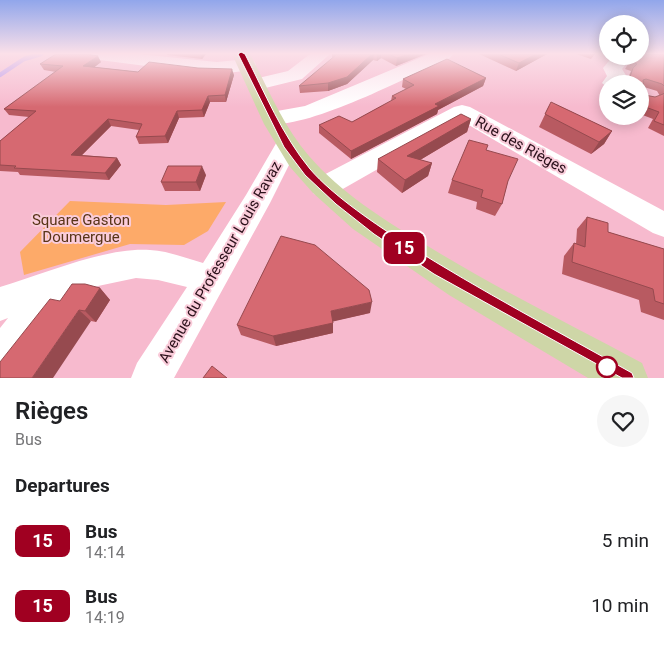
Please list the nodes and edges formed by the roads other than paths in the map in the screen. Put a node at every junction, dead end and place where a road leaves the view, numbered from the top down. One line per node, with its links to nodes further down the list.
1 (250, 72): 5 (main road)
2 (272, 72): 3 (street)
3 (299, 72)
4 (403, 72): 5 (street)
5 (281, 132): 6 (main road); 8 (street, Avenue du Professeur Louis Ravaz)
6 (324, 188): 7 (street, Rue des Rièges); 13 (main road)
7 (664, 225)
8 (210, 280): 9 (street); 12 (street, Avenue du Professeur Louis Ravaz)
9 (58, 285): 10 (street); 11 (street)
10 (0, 304)
11 (0, 358)
12 (152, 378)
13 (627, 378)

